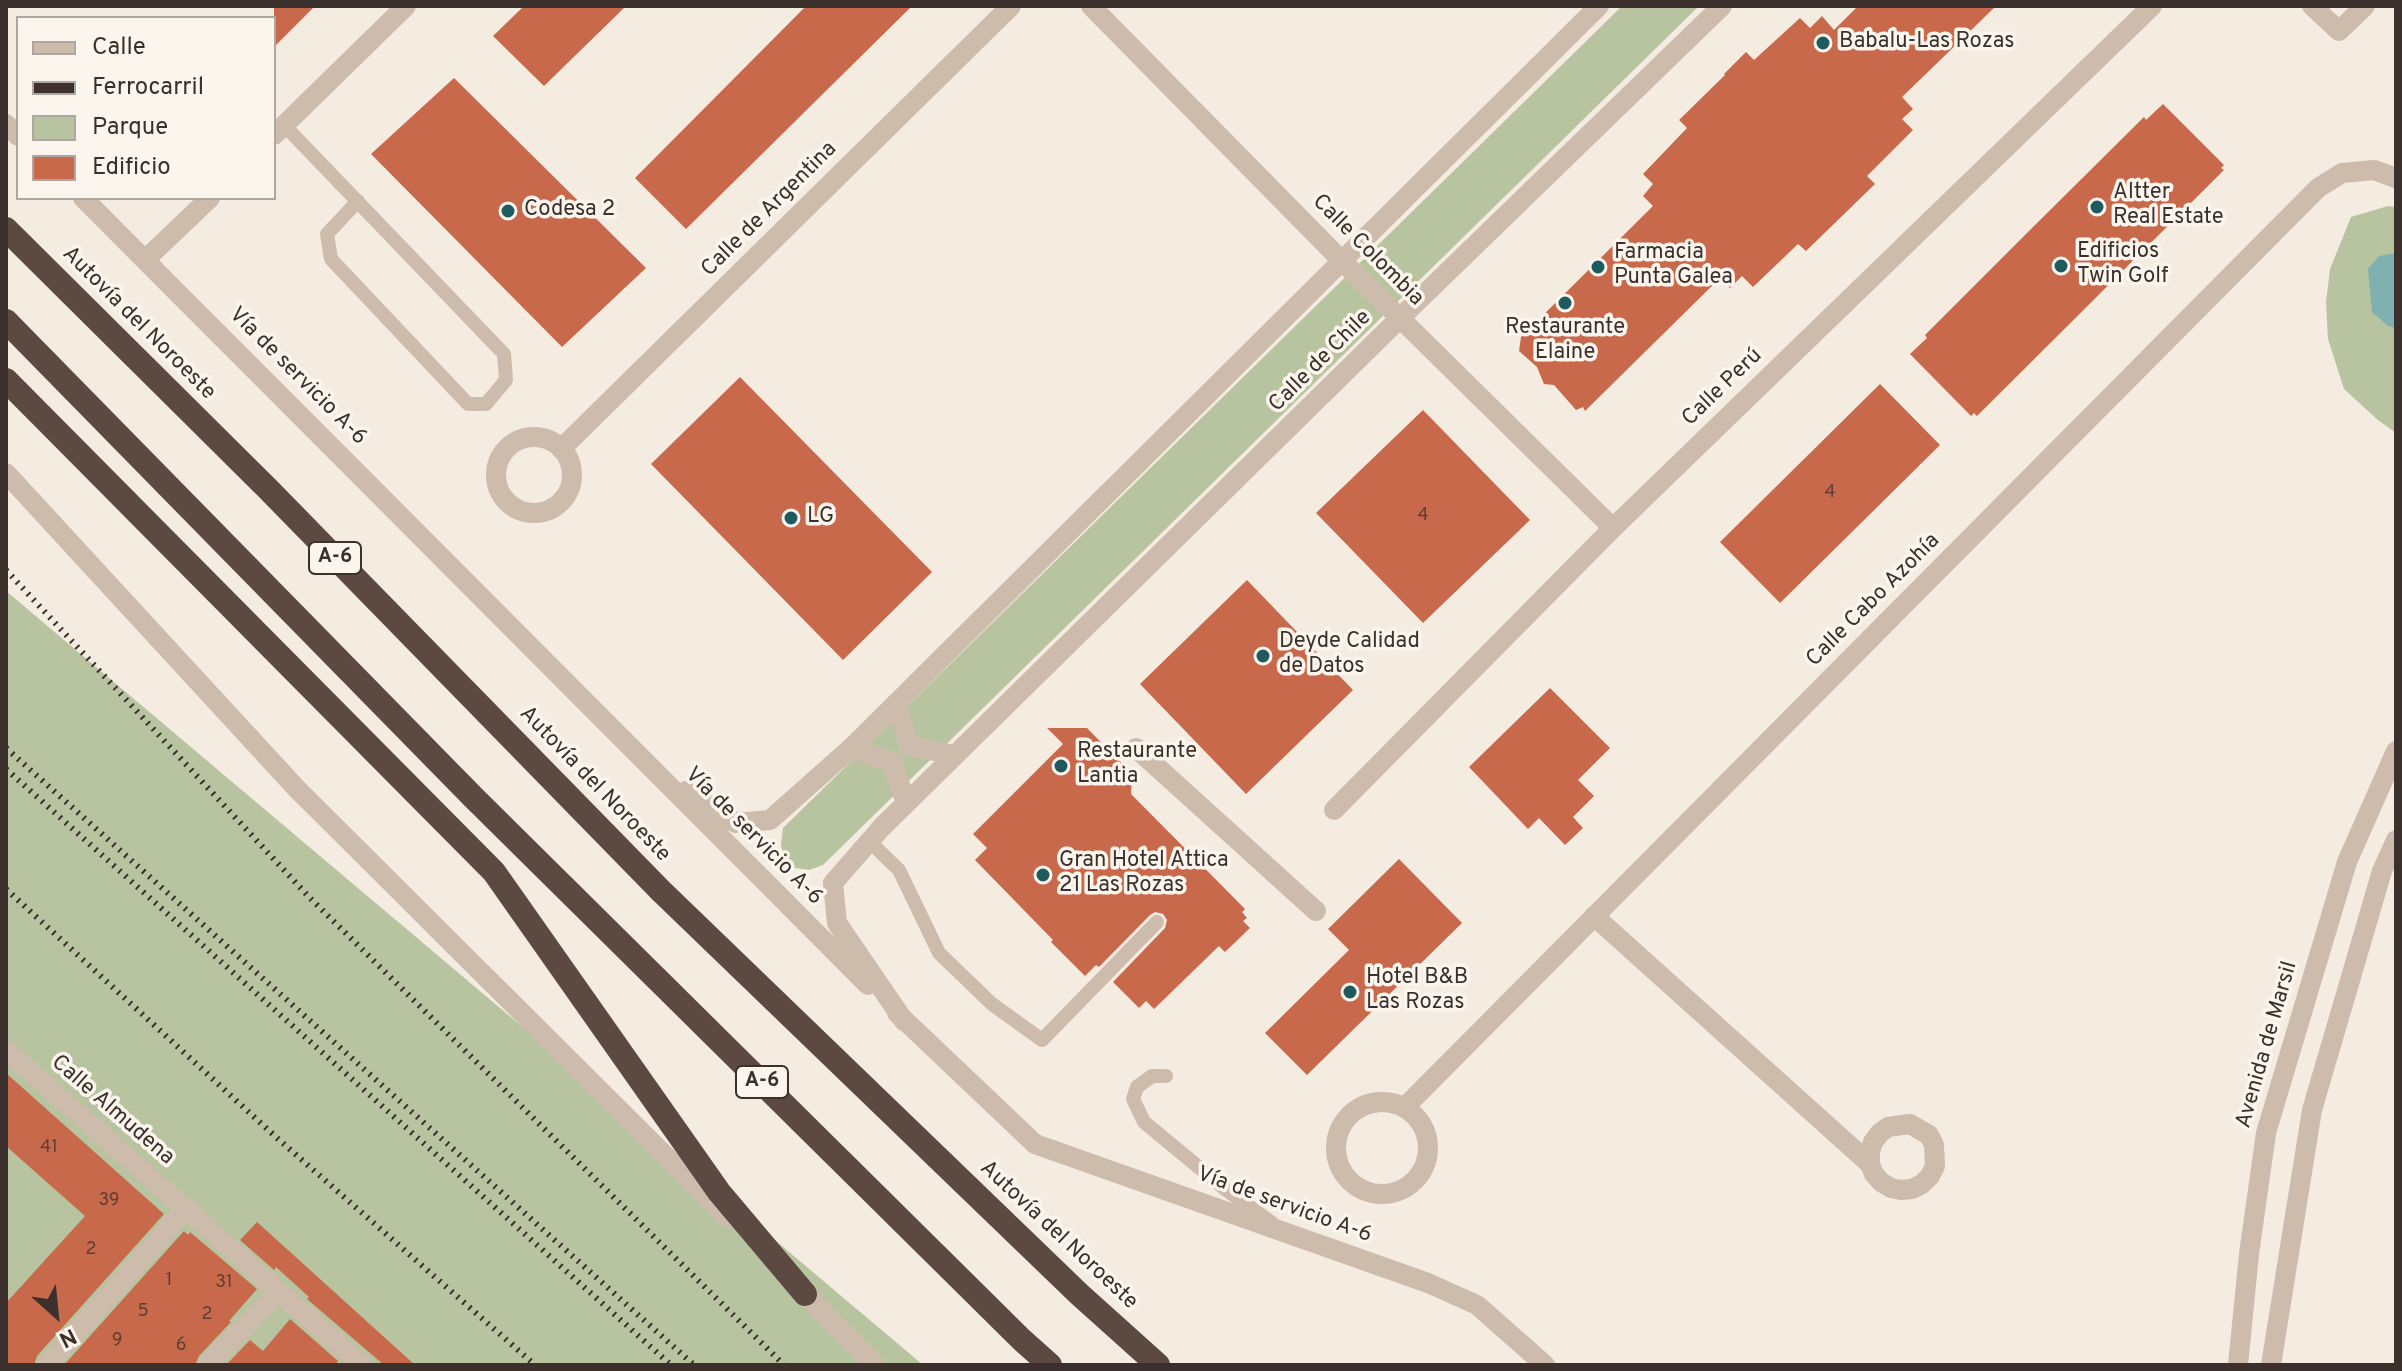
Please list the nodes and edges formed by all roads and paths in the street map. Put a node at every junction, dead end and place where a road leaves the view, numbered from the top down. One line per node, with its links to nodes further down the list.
1 (406, 6): 11 (street)
2 (1011, 6): 22 (street, Calle de Argentina)
3 (1091, 6): 18 (street, Calle Colombia)
4 (1599, 6): 18 (street)
5 (1722, 6): 19 (street, Calle de Chile)
6 (2152, 6): 24 (street, Calle Perú)
7 (2312, 6): 8 (street)
8 (2365, 6)
9 (6, 111): 10 (lane)
10 (16, 130)
11 (279, 130): 15 (lane)
12 (2396, 178): 36 (street, Calle Cabo Azohía)
13 (85, 200): 17 (street, Vía de servicio A-6)
14 (208, 200): 17 (street)
15 (358, 201): 15 (lane)
16 (6, 229): 53 (highway, Autovía del Noroeste / A-6)
17 (146, 259): 30 (street, Vía de servicio A-6)
18 (1341, 260): 19 (street, Calle Colombia); 25 (street)
19 (1400, 318): 24 (street, Calle Colombia); 29 (street, Calle de Chile)
20 (6, 321): 52 (highway, A-6)
21 (6, 380): 46 (highway)
22 (561, 449)
23 (6, 473): 46 (street)
24 (1613, 528): 32 (street, Calle Perú)
25 (896, 703): 26 (street); 29 (street)
26 (851, 748): 30 (street); 31 (street)
27 (1136, 748): 35 (street)
28 (2396, 751): 56 (street, Avenida de Marsil)
29 (955, 755): 31 (street, Calle de Chile)
30 (651, 769): 38 (street, Vía de servicio A-6)
31 (906, 803): 34 (street, Calle de Chile)
32 (1334, 810)
33 (2396, 840): 57 (street)
34 (869, 841): 37 (lane); 38 (street, Calle de Chile)
35 (1316, 911)
36 (1594, 916): 41 (street, Calle Cabo Azohía); 42 (street)
37 (1157, 922)
38 (904, 1021): 44 (street, Vía de servicio A-6)
39 (6, 1050): 43 (street, Calle Almudena)
40 (1166, 1076): 44 (lane)
41 (1404, 1108): 41 (street)
42 (1870, 1164)
43 (187, 1208): 45 (street, Calle Almudena); 48 (street)
44 (1282, 1230): 47 (street, Vía de servicio A-6)
45 (279, 1291): 49 (street); 50 (street, Calle Almudena)
46 (805, 1294): 51 (street)
47 (1506, 1330): 54 (street, Vía de servicio A-6); 55 (street, Vía de servicio A-6)
48 (47, 1365)
49 (208, 1365)
50 (362, 1365)
51 (875, 1365)
52 (1050, 1365)
53 (1158, 1365)
54 (1530, 1365)
55 (1545, 1365)
56 (2238, 1365)
57 (2271, 1365)

